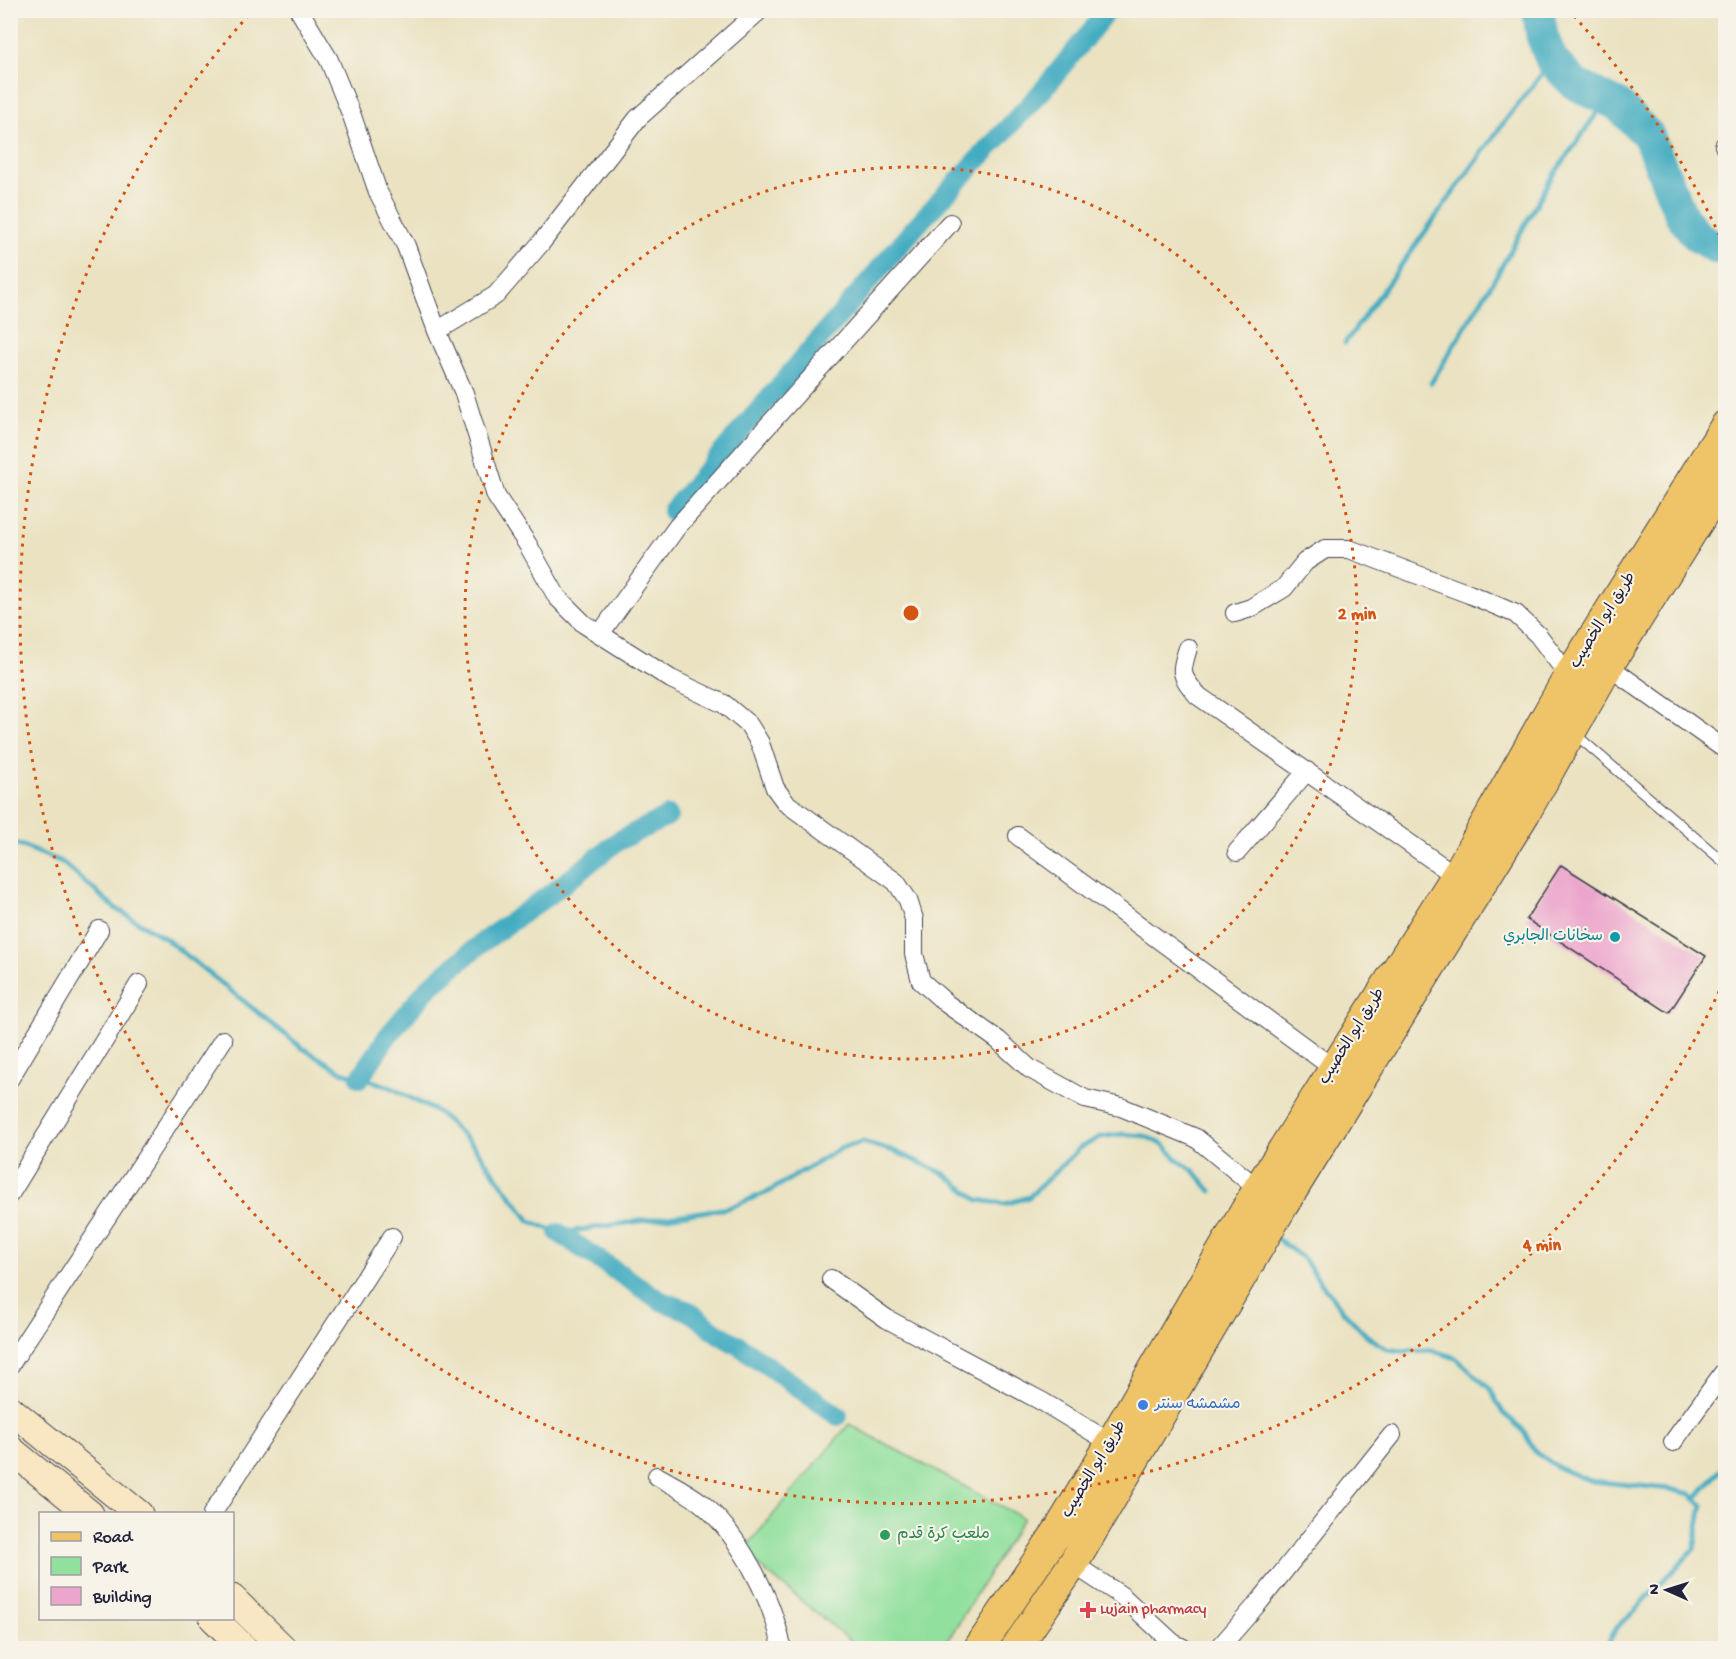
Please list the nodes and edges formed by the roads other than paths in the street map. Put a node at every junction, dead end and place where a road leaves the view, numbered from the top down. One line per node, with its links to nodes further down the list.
1 (299, 10): 4 (street)
2 (760, 10): 4 (street)
3 (950, 223): 8 (street)
4 (437, 331): 8 (street)
5 (1725, 424): 11 (main road, طريق ابو الخصيب)
6 (1725, 477): 10 (main road, طريق ابو الخصيب)
7 (1235, 613): 11 (street)
8 (600, 634): 24 (street)
9 (1188, 648): 14 (street)
10 (1608, 666): 12 (main road, طريق ابو الخصيب); 13 (street)
11 (1569, 676): 18 (main road, طريق ابو الخصيب)
12 (1572, 730): 17 (lane); 39 (main road, طريق ابو الخصيب)
13 (1725, 750)
14 (1307, 771): 16 (street); 18 (street)
15 (1018, 836): 22 (street)
16 (1237, 852)
17 (1725, 864)
18 (1456, 876): 22 (main road, طريق ابو الخصيب)
19 (99, 930): 23 (street)
20 (139, 984): 25 (street)
21 (223, 1040): 28 (street)
22 (1333, 1068): 24 (main road, طريق ابو الخصيب)
23 (10, 1078)
24 (1258, 1189): 33 (main road, طريق ابو الخصيب)
25 (10, 1194)
26 (392, 1237): 38 (street)
27 (831, 1279): 33 (street)
28 (10, 1365)
29 (1725, 1369): 32 (street)
30 (10, 1409): 37 (main road)
31 (1392, 1435): 49 (street)
32 (1673, 1442)
33 (1111, 1443): 41 (main road, طريق ابو الخصيب)
34 (10, 1449): 36 (main road)
35 (657, 1476): 46 (street)
36 (88, 1512)
37 (137, 1512)
38 (213, 1512)
39 (1072, 1564): 43 (main road, طريق ابو الخصيب); 48 (street)
40 (234, 1600): 45 (main road)
41 (1007, 1610): 43 (main road); 47 (main road, طريق ابو الخصيب)
42 (215, 1620): 44 (main road)
43 (1023, 1638)
44 (244, 1648)
45 (283, 1648)
46 (782, 1648)
47 (979, 1648)
48 (1183, 1648)
49 (1219, 1648)

